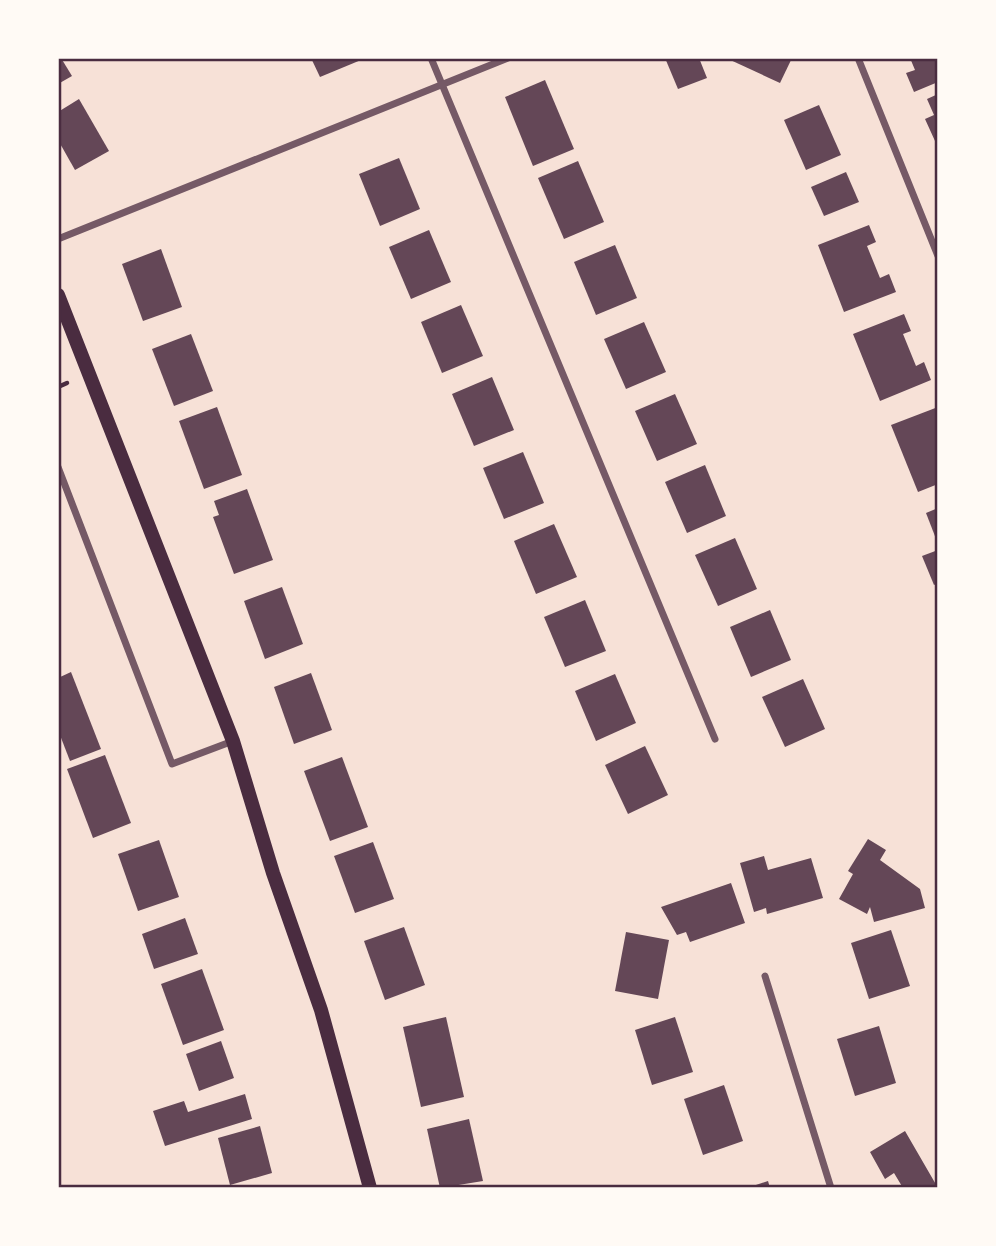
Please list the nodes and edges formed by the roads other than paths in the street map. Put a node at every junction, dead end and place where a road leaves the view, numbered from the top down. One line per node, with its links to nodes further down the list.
1 (431, 58): 4 (street)
2 (508, 58): 4 (street)
3 (858, 58): 6 (street)
4 (443, 84): 5 (street); 9 (street)
5 (58, 239)
6 (938, 256)
7 (58, 295): 10 (main road)
8 (58, 467): 10 (street)
9 (715, 738)
10 (233, 741): 12 (main road)
11 (765, 976): 13 (street)
12 (370, 1188)
13 (831, 1188)

